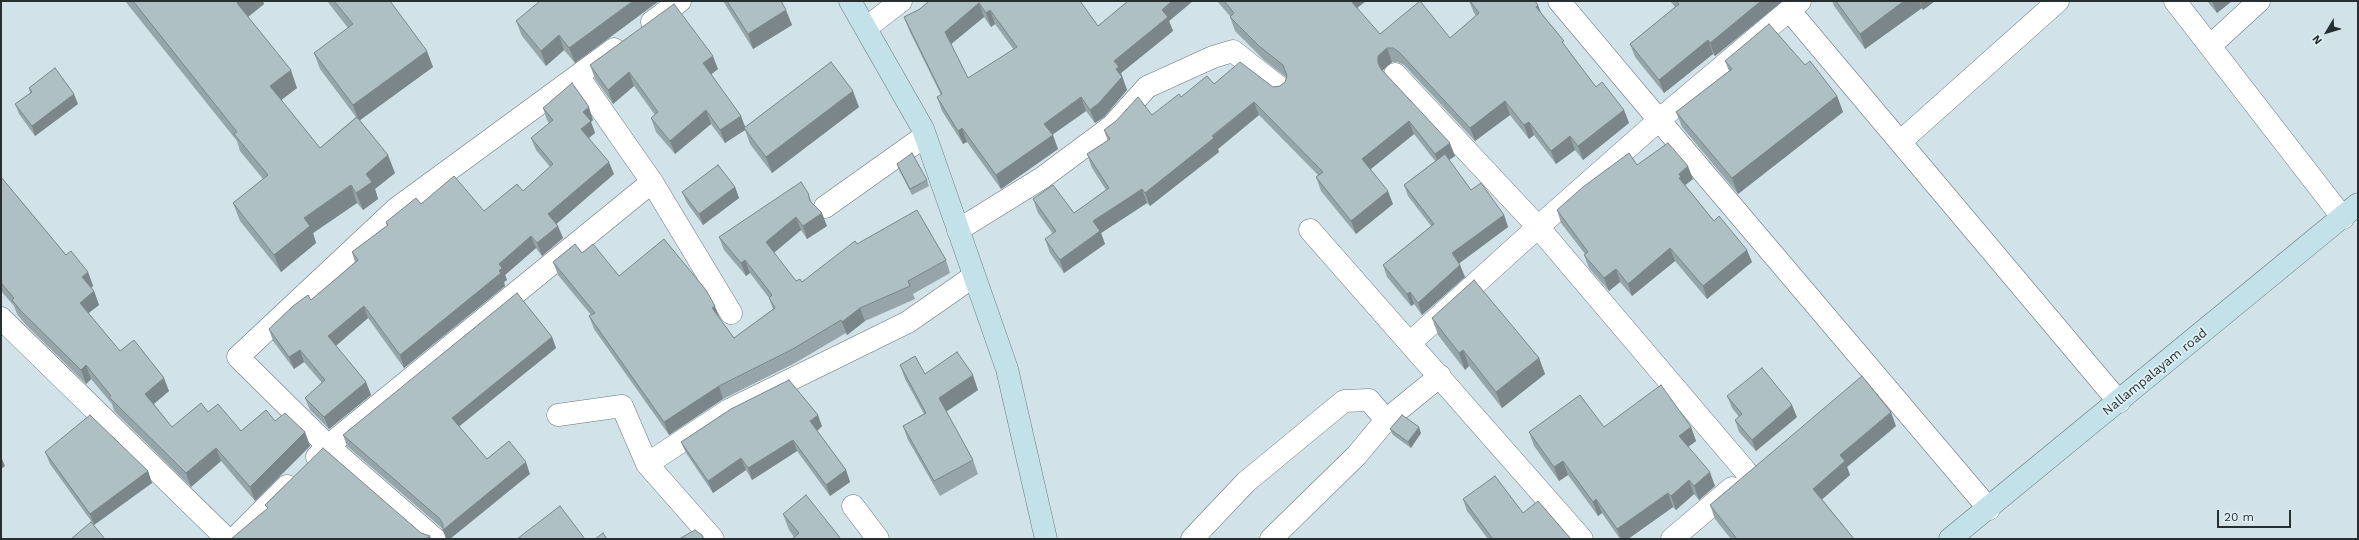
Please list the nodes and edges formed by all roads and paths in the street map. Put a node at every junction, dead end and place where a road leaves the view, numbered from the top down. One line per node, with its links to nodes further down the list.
1 (680, 1): 12 (street)
2 (850, 1): 9 (street)
3 (901, 1): 9 (street)
4 (2058, 1): 16 (street)
5 (2175, 1): 10 (street)
6 (2258, 1): 10 (street)
7 (1562, 2): 14 (street)
8 (1795, 6): 14 (street); 16 (street)
9 (866, 28): 15 (street)
10 (2210, 46): 19 (street)
11 (1395, 74): 20 (street)
12 (578, 76): 17 (street); 33 (street)
13 (1280, 88): 21 (street)
14 (1659, 120): 20 (street); 27 (street)
15 (925, 136): 18 (street); 21 (street)
16 (1900, 142): 30 (street)
17 (652, 182): 24 (street); 33 (street)
18 (825, 207)
19 (2350, 211): 30 (street, Nallampalayam road)
20 (1538, 227): 26 (street); 36 (street)
21 (958, 230): 23 (street)
22 (1310, 230): 26 (street)
23 (974, 276): 35 (street); 44 (street)
24 (731, 313)
25 (1, 318): 39 (street)
26 (1411, 342): 28 (street)
27 (1871, 370): 29 (street); 38 (street)
28 (1440, 376): 32 (street); 47 (street)
29 (1854, 384)
30 (2119, 402): 38 (street, Nallampalayam road)
31 (558, 415): 35 (street)
32 (1386, 420): 45 (street); 46 (street)
33 (328, 446): 40 (street); 41 (street)
34 (1766, 459): 36 (street)
35 (647, 464): 42 (street)
36 (1748, 474): 48 (street)
37 (852, 506): 43 (street)
38 (1989, 509): 49 (street, Nallampalayam road)
39 (227, 539)
40 (234, 539)
41 (435, 539)
42 (713, 539)
43 (878, 539)
44 (1046, 539)
45 (1192, 539)
46 (1271, 539)
47 (1582, 539)
48 (1672, 539)
49 (1950, 539)

